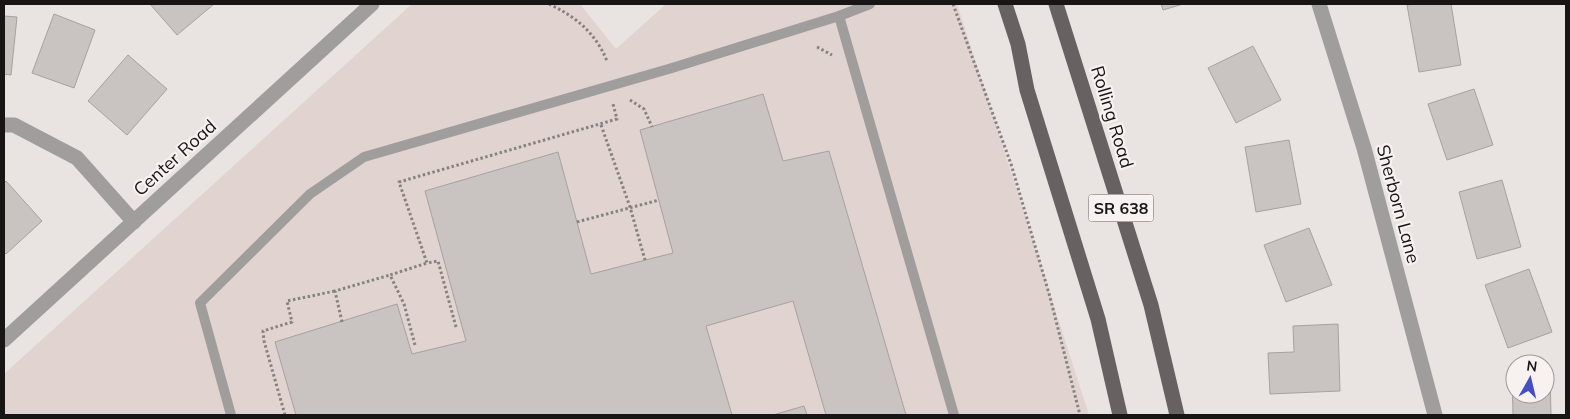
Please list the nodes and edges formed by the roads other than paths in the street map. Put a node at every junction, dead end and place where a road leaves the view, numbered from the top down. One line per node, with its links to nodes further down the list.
1 (372, 4): 8 (street, Center Road)
2 (870, 4): 6 (lane)
3 (1005, 4): 12 (main road, SR 638)
4 (1056, 4): 13 (main road, Rolling Road / SR 638)
5 (1319, 4): 14 (street, Sherborn Lane)
6 (839, 16): 10 (lane); 11 (lane)
7 (4, 125): 8 (street)
8 (134, 222): 9 (street, Center Road)
9 (4, 340)
10 (230, 415)
11 (954, 415)
12 (1120, 415)
13 (1177, 415)
14 (1434, 415)

